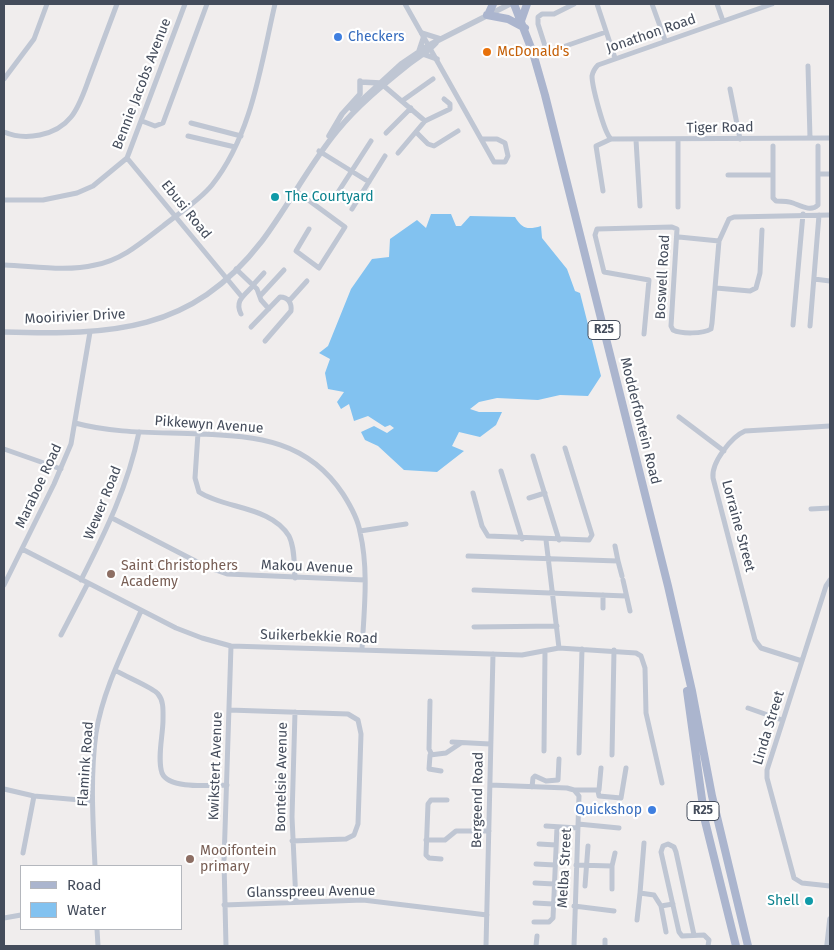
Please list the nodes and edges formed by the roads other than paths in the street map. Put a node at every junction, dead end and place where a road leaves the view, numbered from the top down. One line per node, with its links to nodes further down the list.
1 (47, 4): 29 (street)
2 (117, 4): 39 (street)
3 (186, 4): 35 (street, Bennie Jacobs Avenue)
4 (207, 4): 35 (street)
5 (275, 4): 43 (street)
6 (405, 4): 20 (street)
7 (493, 4): 16 (main road)
8 (510, 4): 16 (street, Mooirivier Drive)
9 (514, 4): 18 (main road, Modderfontein Road / R25)
10 (527, 4): 18 (main road)
11 (574, 4): 19 (street)
12 (597, 4): 19 (street)
13 (652, 4): 22 (street)
14 (717, 4): 17 (street)
15 (772, 4): 17 (street, Jonathon Road)
16 (487, 15): 18 (main road); 21 (street, Mooirivier Drive)
17 (723, 21): 22 (street, Jonathon Road)
18 (523, 25): 156 (main road, Modderfontein Road / R25)
19 (606, 32): 25 (street)
20 (423, 35): 21 (street); 23 (street); 24 (street)
21 (443, 39): 23 (street, Mooirivier Drive)
22 (665, 40): 25 (street, Jonathon Road)
23 (430, 47): 24 (street, Mooirivier Drive); 26 (street)
24 (420, 54): 26 (street); 30 (street, Mooirivier Drive)
25 (615, 58): 48 (street, Jonathon Road)
26 (437, 59): 47 (street)
27 (808, 66): 45 (street)
28 (433, 79): 33 (street)
29 (4, 80)
30 (382, 84): 33 (street); 44 (street, Mooirivier Drive); 44 (street); 56 (street, Mooirivier Drive)
31 (730, 89): 49 (street)
32 (444, 99): 36 (street)
33 (402, 102): 34 (street)
34 (411, 108): 36 (street); 40 (street)
35 (142, 121): 59 (street, Bennie Jacobs Avenue)
36 (425, 121): 41 (street)
37 (191, 124): 43 (street)
38 (458, 131): 41 (street)
39 (4, 132)
40 (386, 133)
41 (417, 133): 57 (street)
42 (188, 136): 55 (street)
43 (240, 136): 55 (street)
44 (329, 136): 56 (street, Mooirivier Drive)
45 (810, 138): 46 (street, Tiger Road); 49 (street, Tiger Road)
46 (830, 138)
47 (483, 139): 47 (street)
48 (611, 139): 50 (street, Tiger Road); 67 (street)
49 (740, 139): 51 (street, Tiger Road)
50 (636, 140): 51 (street, Tiger Road); 70 (street)
51 (678, 140): 71 (street)
52 (371, 141): 60 (street)
53 (773, 146): 64 (street)
54 (818, 146): 61 (street)
55 (235, 148): 76 (street)
56 (321, 152): 60 (street); 66 (street, Mooirivier Drive)
57 (398, 153)
58 (385, 156): 65 (street)
59 (127, 158): 68 (street, Bennie Jacobs Avenue); 76 (street, Ebusi Road)
60 (351, 171): 65 (street); 69 (street)
61 (819, 174): 62 (street); 72 (street)
62 (830, 174)
63 (728, 175): 64 (street)
64 (773, 175): 72 (street)
65 (369, 182): 73 (street)
66 (296, 191): 78 (street); 83 (street, Mooirivier Drive)
67 (603, 191)
68 (4, 200)
69 (333, 200)
70 (640, 206)
71 (678, 206)
72 (803, 208): 77 (street)
73 (352, 209)
74 (819, 215): 75 (street, Boswell Road); 77 (street, Boswell Road); 87 (street)
75 (830, 215)
76 (176, 216): 82 (street); 86 (street, Ebusi Road)
77 (802, 216): 81 (street, Boswell Road); 97 (street)
78 (309, 229)
79 (762, 230): 91 (street)
80 (679, 238): 81 (street); 91 (street, Boswell Road); 102 (street, Boswell Road)
81 (719, 241): 91 (street, Boswell Road)
82 (4, 265)
83 (236, 269): 86 (street, Mooirivier Drive); 90 (street)
84 (284, 270): 92 (street)
85 (264, 273): 90 (street)
86 (226, 278): 93 (street, Ebusi Road); 101 (street, Mooirivier Drive)
87 (814, 279): 89 (street); 99 (street)
88 (308, 281): 94 (street)
89 (830, 281)
90 (252, 286): 92 (street); 93 (street)
91 (716, 288)
92 (260, 296): 95 (street)
93 (242, 297): 96 (street)
94 (289, 301): 95 (street); 103 (street)
95 (268, 308): 98 (street)
96 (241, 314)
97 (792, 325)
98 (251, 326)
99 (810, 326)
100 (4, 332): 101 (street, Mooirivier Drive)
101 (90, 332): 105 (street, Maraboe Road)
102 (644, 334)
103 (265, 341)
104 (679, 417): 111 (street)
105 (76, 423): 107 (street, Pikkewyn Avenue); 113 (street, Maraboe Road)
106 (830, 426): 111 (street, Lorraine Street)
107 (138, 432): 108 (street, Pikkewyn Avenue); 120 (street, Wewer Road)
108 (198, 434): 122 (street, Pikkewyn Avenue); 131 (street)
109 (565, 448): 125 (street)
110 (4, 449): 113 (street)
111 (724, 451): 154 (street, Lorraine Street)
112 (533, 456): 116 (street)
113 (61, 469): 127 (street, Maraboe Road)
114 (501, 471): 123 (street)
115 (473, 493): 123 (street)
116 (544, 493): 117 (street); 125 (street)
117 (529, 498)
118 (811, 508): 119 (street)
119 (830, 508)
120 (112, 518): 131 (street, Makou Avenue); 132 (street, Wewer Road)
121 (406, 524): 122 (street)
122 (360, 531): 133 (street, Pikkewyn Avenue)
123 (522, 539): 124 (street)
124 (546, 540): 125 (street); 129 (street)
125 (559, 540)
126 (615, 546): 130 (street)
127 (22, 549): 132 (street, Suikerbekkie Road); 136 (street, Maraboe Road)
128 (468, 556): 129 (street)
129 (548, 558): 130 (street); 138 (street)
130 (618, 561): 140 (street)
131 (295, 578): 133 (street, Makou Avenue)
132 (81, 580): 135 (street, Suikerbekkie Road)
133 (365, 580): 149 (street, Pikkewyn Avenue)
134 (830, 580): 154 (street, Linda Street)
135 (88, 584): 142 (street, Suikerbekkie Road); 146 (street)
136 (4, 585)
137 (474, 590): 138 (street)
138 (552, 593): 139 (street); 144 (street)
139 (603, 595): 140 (street); 141 (street)
140 (626, 596): 143 (street)
141 (604, 608)
142 (141, 611): 147 (street, Suikerbekkie Road); 155 (street, Flamink Road)
143 (630, 611)
144 (557, 626): 145 (street); 148 (street)
145 (474, 627)
146 (61, 635)
147 (231, 646): 149 (street, Suikerbekkie Road); 159 (street, Kwikstert Avenue)
148 (559, 648): 150 (street, Suikerbekkie Road); 152 (street, Suikerbekkie Road)
149 (362, 649): 153 (street, Suikerbekkie Road)
150 (582, 649): 151 (street, Suikerbekkie Road); 166 (street)
151 (614, 650): 168 (street); 173 (street, Suikerbekkie Road)
152 (545, 651): 153 (street, Suikerbekkie Road); 165 (street)
153 (493, 654): 164 (street, Bergeend Road)
154 (802, 661): 161 (street, Linda Street)
155 (115, 670): 174 (street); 182 (street, Flamink Road)
156 (687, 673): 233 (main road, Modderfontein Road / R25); 234 (main road, Modderfontein Road / R25)
157 (430, 701): 167 (street)
158 (748, 708): 161 (street)
159 (229, 710): 160 (street); 174 (street, Kwikstert Avenue)
160 (295, 712): 189 (street, Bontelsie Avenue); 189 (street)
161 (782, 720): 206 (street, Linda Street)
162 (452, 742): 163 (street)
163 (461, 743): 164 (street); 167 (street)
164 (490, 744): 175 (street, Bergeend Road)
165 (544, 751)
166 (579, 753)
167 (431, 754): 172 (street)
168 (612, 755)
169 (560, 759): 176 (street)
170 (601, 768): 178 (street)
171 (626, 768): 178 (street)
172 (442, 772)
173 (662, 783)
174 (227, 785): 213 (street, Kwikstert Avenue)
175 (490, 785): 176 (street); 187 (street, Bergeend Road)
176 (532, 787): 179 (street)
177 (4, 789): 180 (street)
178 (598, 791): 179 (street)
179 (575, 792): 184 (street, Melba Street)
180 (34, 796): 182 (street); 194 (street)
181 (447, 800): 188 (street)
182 (92, 801): 198 (street, Flamink Road)
183 (546, 826): 185 (street)
184 (578, 826): 185 (street); 186 (street); 200 (street, Melba Street)
185 (557, 827): 192 (street)
186 (619, 828)
187 (489, 831): 188 (street); 218 (street, Bergeend Road)
188 (426, 840): 196 (street)
189 (292, 842): 209 (street, Bontelsie Avenue)
190 (644, 843): 208 (street)
191 (539, 844): 192 (street)
192 (556, 845): 199 (street)
193 (588, 846): 201 (street)
194 (23, 853)
195 (615, 853): 202 (street)
196 (441, 859)
197 (536, 864): 199 (street)
198 (95, 865)
199 (555, 865): 204 (street)
200 (576, 865): 201 (street); 214 (street, Melba Street)
201 (586, 865): 202 (street); 205 (street)
202 (612, 866): 207 (street)
203 (535, 883): 204 (street)
204 (554, 884): 211 (street)
205 (585, 886)
206 (830, 886)
207 (612, 889)
208 (640, 892): 215 (street); 221 (street)
209 (296, 902): 213 (street, Glansspreeu Avenue); 218 (street, Glansspreeu Avenue)
210 (535, 903): 211 (street)
211 (553, 904): 222 (street)
212 (673, 904): 215 (street); 225 (street); 225 (street)
213 (224, 905): 228 (street, Kwikstert Avenue)
214 (574, 906): 216 (street); 231 (street, Melba Street)
215 (660, 906): 224 (street)
216 (614, 911)
217 (20, 915): 219 (street)
218 (487, 915): 229 (street, Bergeend Road)
219 (4, 918)
220 (830, 919): 235 (street)
221 (638, 920)
222 (534, 922)
223 (97, 930): 227 (street)
224 (666, 932)
225 (694, 935): 232 (street)
226 (537, 936): 230 (street)
227 (98, 946)
228 (226, 946)
229 (486, 946)
230 (536, 946)
231 (573, 946)
232 (708, 946)
233 (736, 946)
234 (748, 946)
235 (827, 946)

